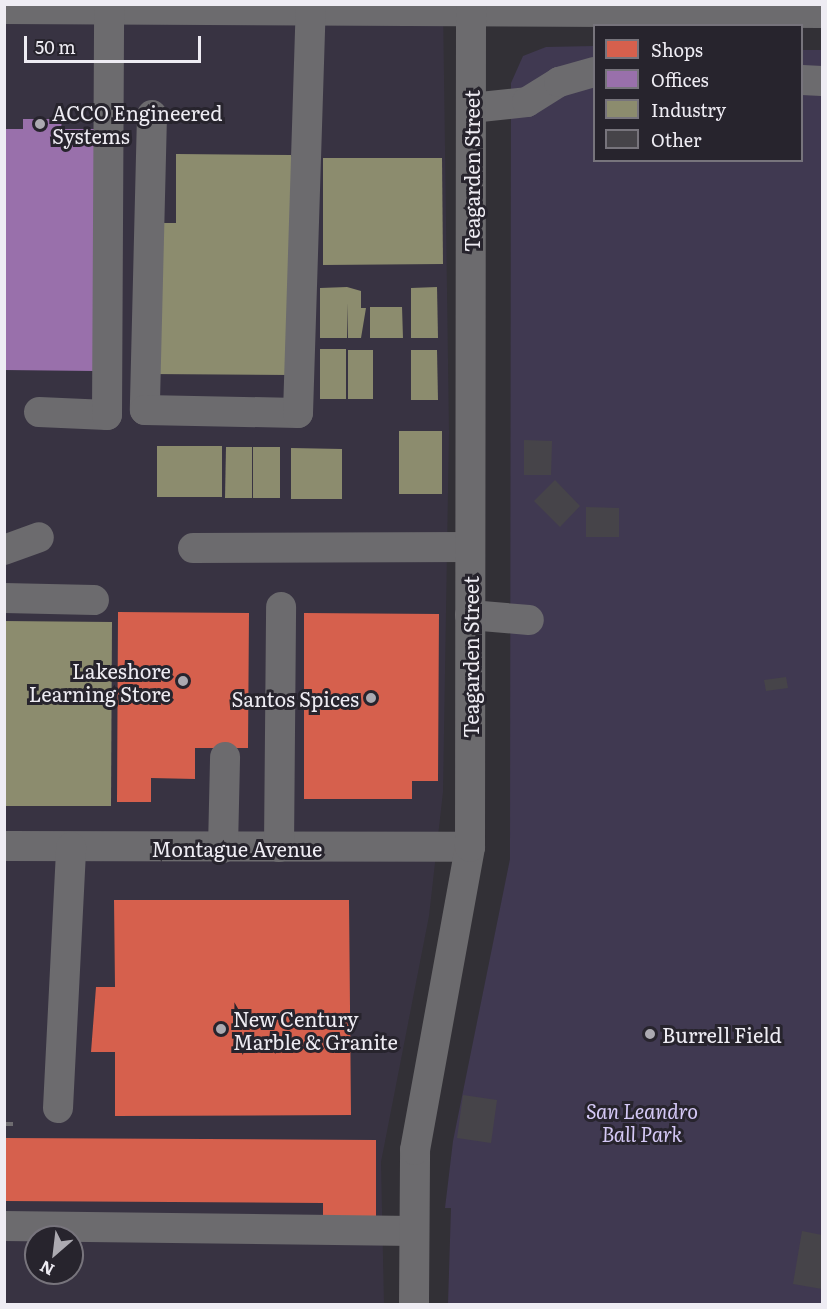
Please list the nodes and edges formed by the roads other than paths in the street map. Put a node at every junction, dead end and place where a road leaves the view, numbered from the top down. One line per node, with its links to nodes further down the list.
1 (193, 6): 3 (street); 4 (street)
2 (471, 7): 4 (street); 6 (street); 10 (street, Teagarden Street)
3 (109, 8): 5 (street); 12 (street)
4 (311, 8): 11 (street)
5 (4, 9)
6 (822, 13)
7 (593, 72): 10 (street)
8 (803, 80): 9 (street)
9 (822, 81)
10 (471, 108): 14 (street, Teagarden Street)
11 (152, 115)
12 (39, 412)
13 (39, 537): 16 (street)
14 (470, 547): 15 (street); 20 (street, Teagarden Street)
15 (193, 548)
16 (4, 550)
17 (4, 598): 18 (street)
18 (94, 600)
19 (281, 607): 25 (street)
20 (470, 615): 21 (street); 26 (street, Teagarden Street)
21 (529, 620)
22 (225, 757): 27 (street)
23 (4, 846): 24 (street, Montague Avenue)
24 (71, 847): 27 (street, Montague Avenue); 28 (street)
25 (279, 847): 26 (street, Montague Avenue); 27 (street, Montague Avenue)
26 (470, 847): 30 (street, Teagarden Street)
27 (223, 848)
28 (58, 1108)
29 (4, 1226): 30 (street)
30 (414, 1231): 31 (street, Teagarden Street)
31 (414, 1305)

